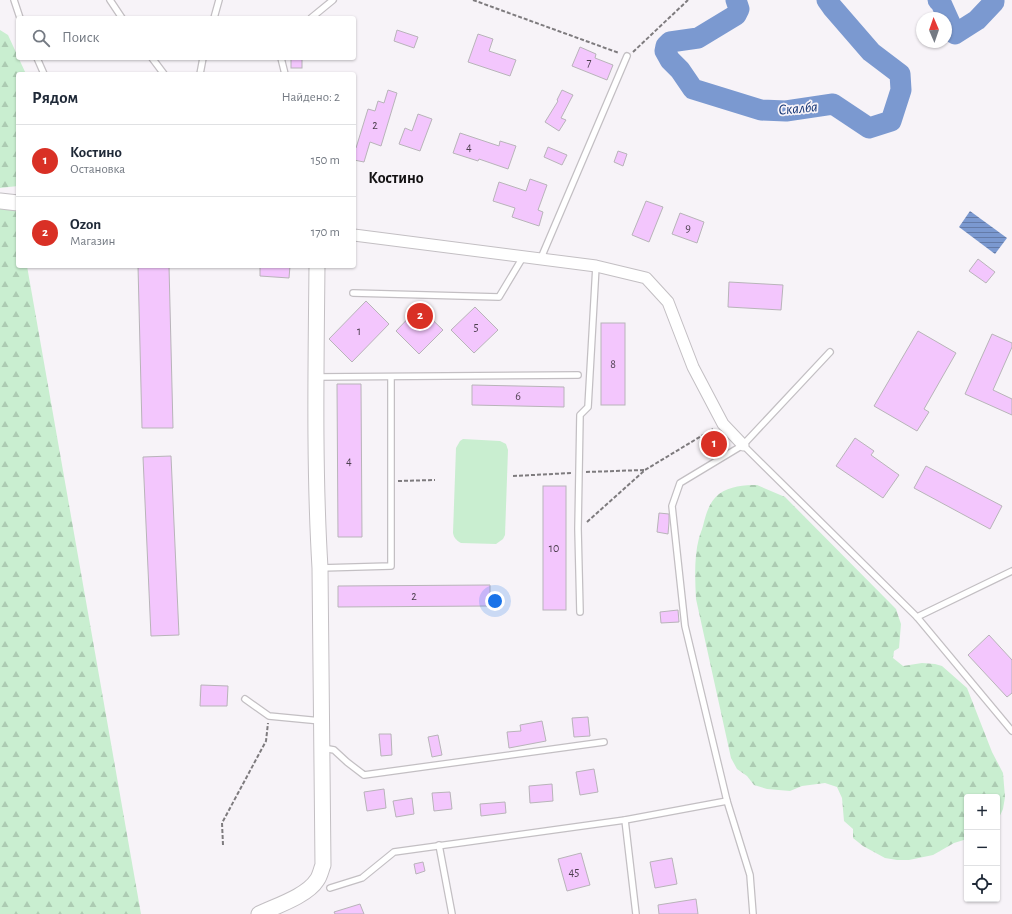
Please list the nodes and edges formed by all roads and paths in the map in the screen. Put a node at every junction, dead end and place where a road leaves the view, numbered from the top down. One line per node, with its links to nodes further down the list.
1 (14, 0): 7 (lane)
2 (110, 0): 8 (lane)
3 (219, 0): 9 (lane)
4 (332, 0): 10 (lane)
5 (473, 0): 11 (path)
6 (688, 0): 11 (path)
7 (19, 16)
8 (121, 16)
9 (215, 16)
10 (313, 16)
11 (627, 56): 24 (lane)
12 (38, 60): 16 (lane)
13 (154, 60): 17 (lane)
14 (203, 60): 18 (lane)
15 (282, 60): 19 (lane)
16 (43, 72)
17 (162, 72)
18 (200, 72)
19 (284, 72)
20 (0, 201): 21 (street)
21 (16, 203)
22 (356, 235): 23 (street)
23 (523, 257): 24 (street); 27 (lane)
24 (541, 258): 25 (street)
25 (596, 266): 32 (street); 36 (lane)
26 (317, 268): 30 (street)
27 (352, 293)
28 (830, 352): 33 (lane)
29 (578, 375): 31 (lane)
30 (316, 377): 31 (lane); 37 (street)
31 (391, 377): 35 (lane)
32 (723, 424): 33 (street); 36 (path)
33 (743, 445): 40 (lane); 47 (lane)
34 (435, 480): 35 (path)
35 (391, 482): 37 (lane)
36 (578, 529): 39 (lane)
37 (320, 568): 43 (street)
38 (1012, 571): 40 (lane)
39 (580, 612)
40 (917, 617): 44 (lane)
41 (245, 699): 42 (lane)
42 (268, 716): 43 (lane); 49 (path)
43 (321, 721): 46 (street)
44 (1012, 731)
45 (604, 742): 46 (lane)
46 (321, 747): 52 (street)
47 (726, 801): 48 (lane); 55 (lane)
48 (625, 820): 50 (lane); 54 (lane)
49 (222, 845)
50 (439, 845): 51 (lane); 53 (lane)
51 (330, 888)
52 (259, 914)
53 (452, 914)
54 (636, 914)
55 (753, 914)

